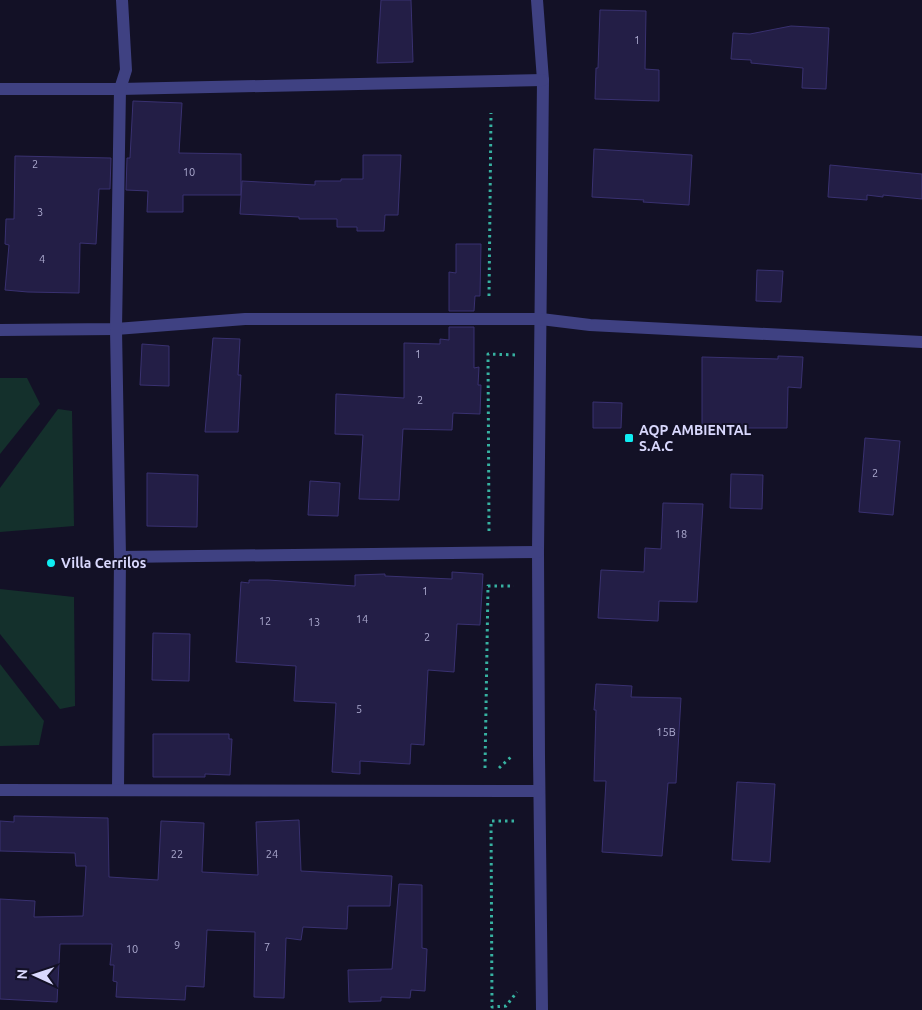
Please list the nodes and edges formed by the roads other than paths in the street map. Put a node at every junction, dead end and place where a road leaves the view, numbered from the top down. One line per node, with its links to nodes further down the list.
1 (122, 0): 5 (street)
2 (537, 0): 3 (street)
3 (543, 80): 5 (street); 6 (street)
4 (0, 89): 5 (street)
5 (120, 89): 7 (street)
6 (541, 319): 7 (street); 9 (street); 10 (street)
7 (116, 328): 8 (street); 11 (street)
8 (0, 330)
9 (922, 342)
10 (538, 552): 11 (street); 14 (street)
11 (120, 557): 12 (street)
12 (118, 789): 13 (street); 14 (street)
13 (0, 790)
14 (539, 791): 15 (street)
15 (542, 1010)

